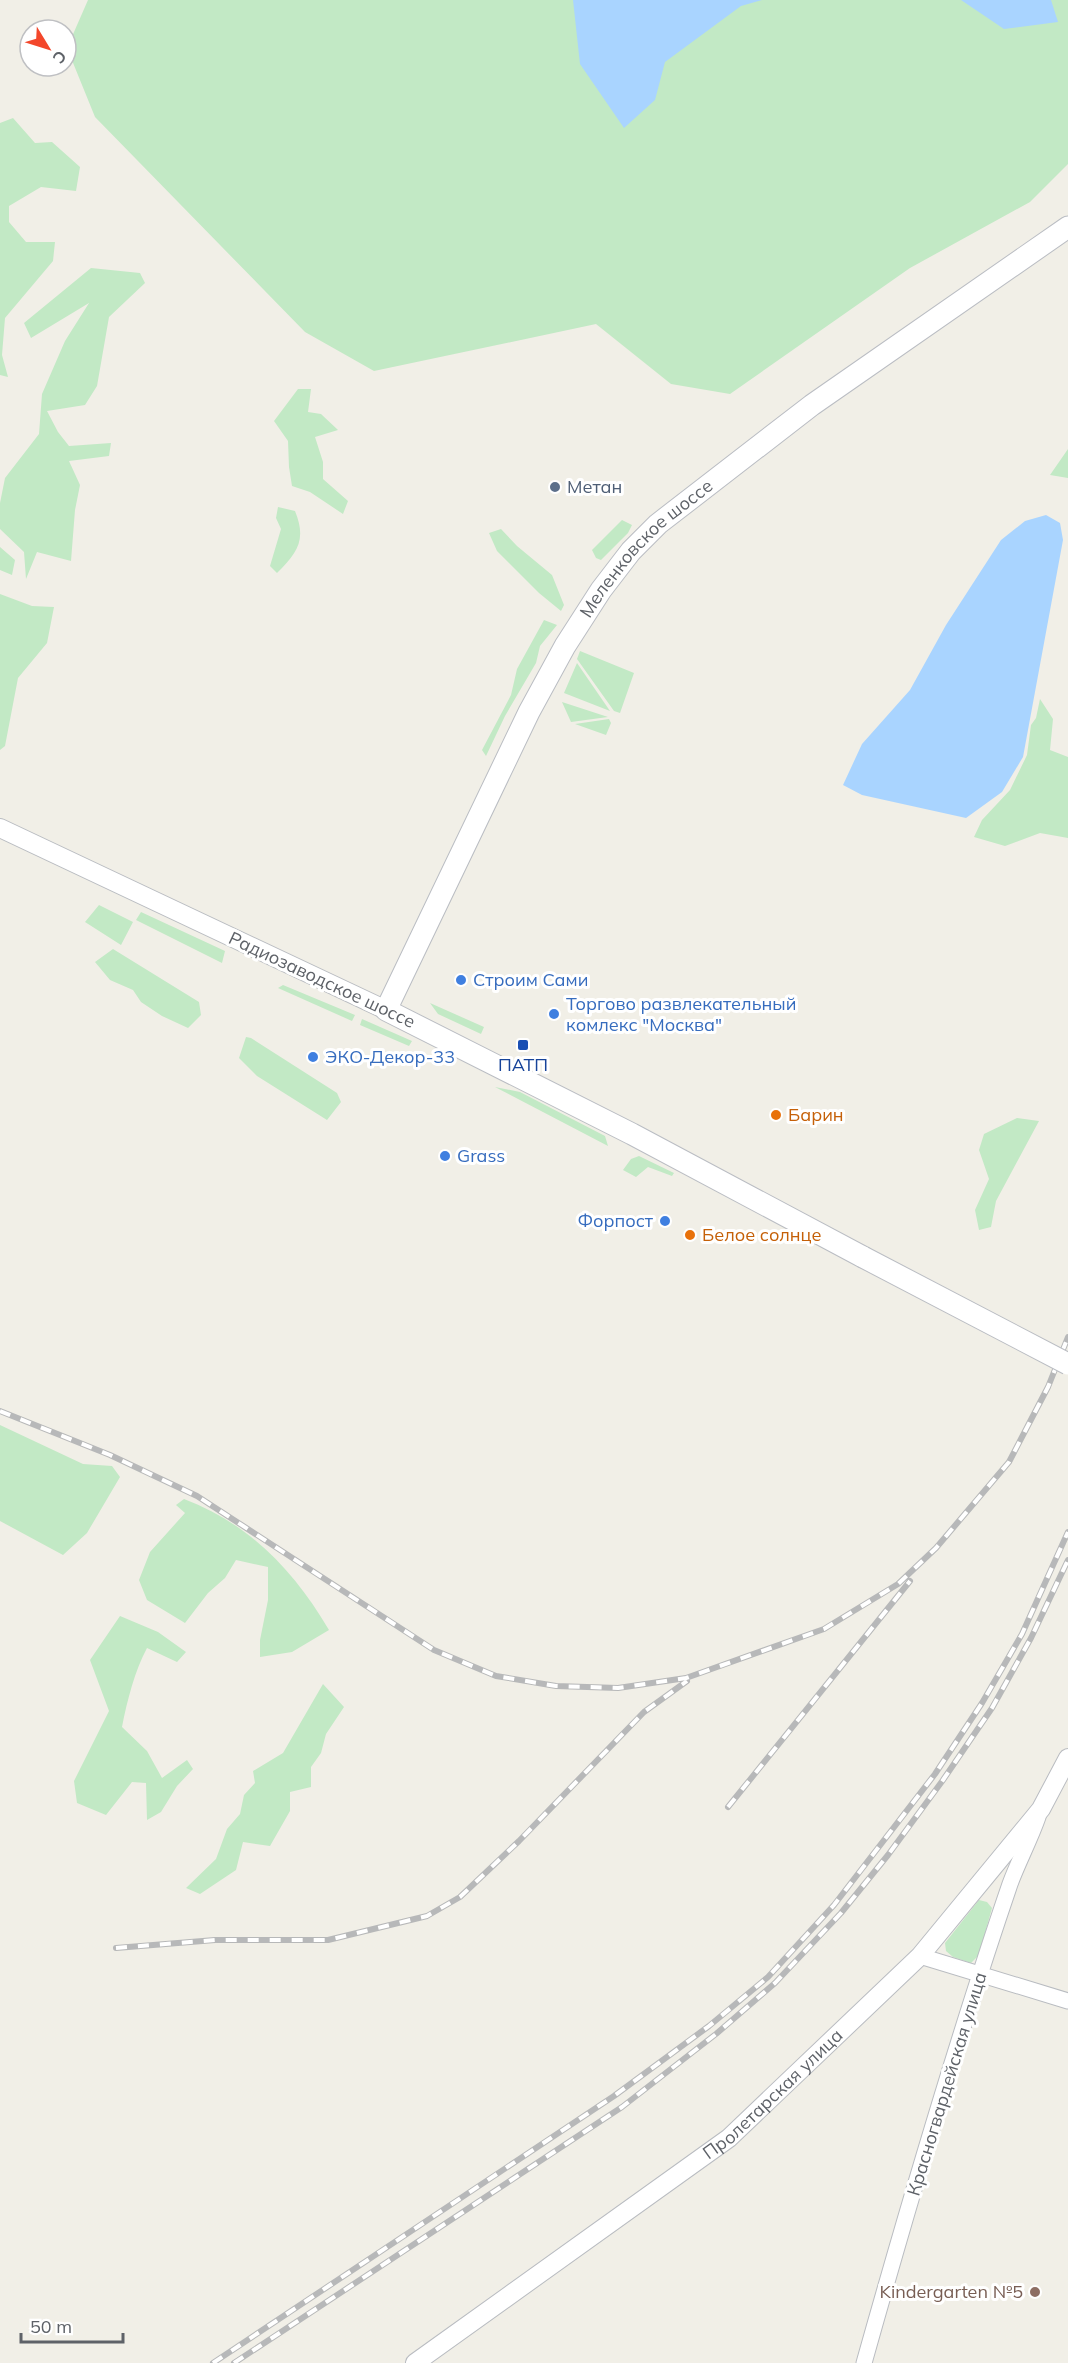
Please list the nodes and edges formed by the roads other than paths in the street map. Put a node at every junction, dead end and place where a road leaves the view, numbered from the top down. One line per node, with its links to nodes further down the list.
1 (1068, 227): 3 (main road, Меленковское шоссе)
2 (0, 828): 3 (street, Радиозаводское шоссе)
3 (386, 1010): 4 (main road, Радиозаводское шоссе, bridge)
4 (1068, 1364)
5 (1068, 1758): 6 (street, Пролетарская улица)
6 (1041, 1809): 7 (street, Пролетарская улица); 8 (street, Красногвардейская улица)
7 (920, 1956): 8 (street); 10 (street, Пролетарская улица)
8 (981, 1974): 9 (street); 11 (street, Красногвардейская улица)
9 (1068, 2001)
10 (415, 2363)
11 (864, 2363)

